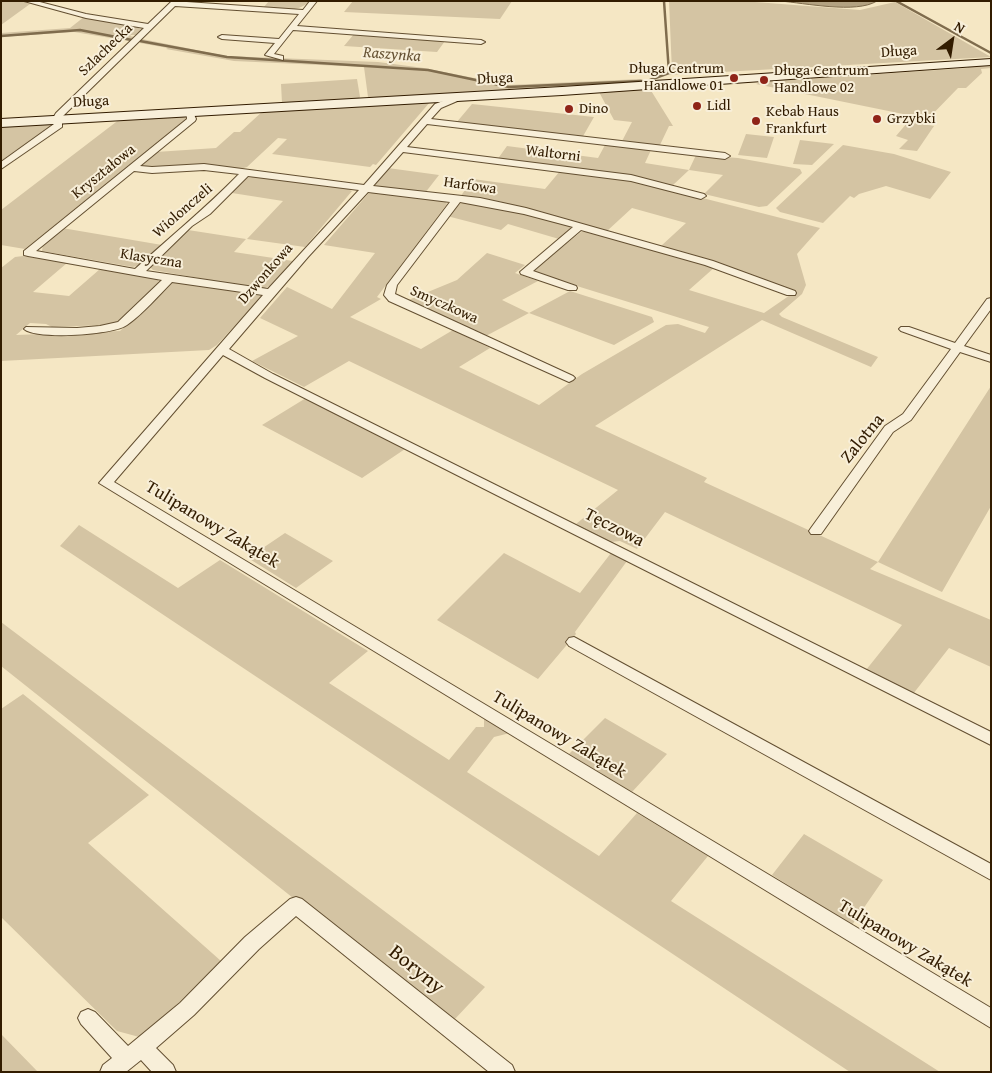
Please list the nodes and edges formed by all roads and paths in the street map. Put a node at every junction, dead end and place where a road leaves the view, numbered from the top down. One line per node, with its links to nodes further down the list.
1 (26, 1): 5 (street)
2 (68, 1): 5 (street)
3 (314, 1): 6 (street)
4 (175, 3): 6 (street); 7 (street, Szlachecka)
5 (58, 9): 7 (street)
6 (305, 12): 8 (street)
7 (150, 27): 16 (street, Szlachecka)
8 (290, 28): 10 (street); 11 (street)
9 (222, 37): 10 (street)
10 (279, 41): 12 (street)
11 (480, 42)
12 (280, 58)
13 (991, 62): 14 (street, Długa)
14 (459, 97): 15 (street, Długa); 17 (street, Dzwonkowa)
15 (189, 112): 16 (street, Długa); 22 (street, Kryształowa)
16 (58, 120): 18 (street, Długa); 21 (street, Szlachecka)
17 (424, 122): 19 (street, Dzwonkowa); 20 (street, Waltorni)
18 (1, 123)
19 (400, 149): 24 (street, Dzwonkowa); 25 (street, Waltorni)
20 (725, 156)
21 (1, 166)
22 (133, 168): 23 (street, Harfowa); 28 (street, Kryształowa)
23 (247, 172): 24 (street, Harfowa); 29 (street, Wiolonczeli)
24 (365, 188): 26 (street, Harfowa); 32 (street, Dzwonkowa)
25 (700, 196)
26 (453, 198): 27 (street, Harfowa); 40 (street, Smyczkowa)
27 (578, 226): 31 (street); 33 (street, Harfowa)
28 (28, 253): 29 (street, Klasyczna)
29 (138, 272): 30 (street, Klasyczna)
30 (170, 278): 32 (street, Klasyczna); 36 (street)
31 (572, 288)
32 (271, 293): 38 (street, Dzwonkowa)
33 (791, 293)
34 (991, 301): 37 (street, Zalotna)
35 (905, 329): 37 (street)
36 (30, 330)
37 (958, 348): 39 (street); 42 (street, Zalotna)
38 (221, 349): 41 (street, Dzwonkowa); 44 (street, Tęczowa)
39 (991, 359)
40 (569, 378)
41 (106, 483): 47 (street, Tulipanowy Zakątek)
42 (816, 531)
43 (574, 642): 45 (street)
44 (991, 739)
45 (991, 873)
46 (88, 1018): 48 (street)
47 (991, 1019)
48 (134, 1053): 49 (street); 50 (street); 51 (street, Boryny)
49 (110, 1072)
50 (166, 1072)
51 (505, 1072)

